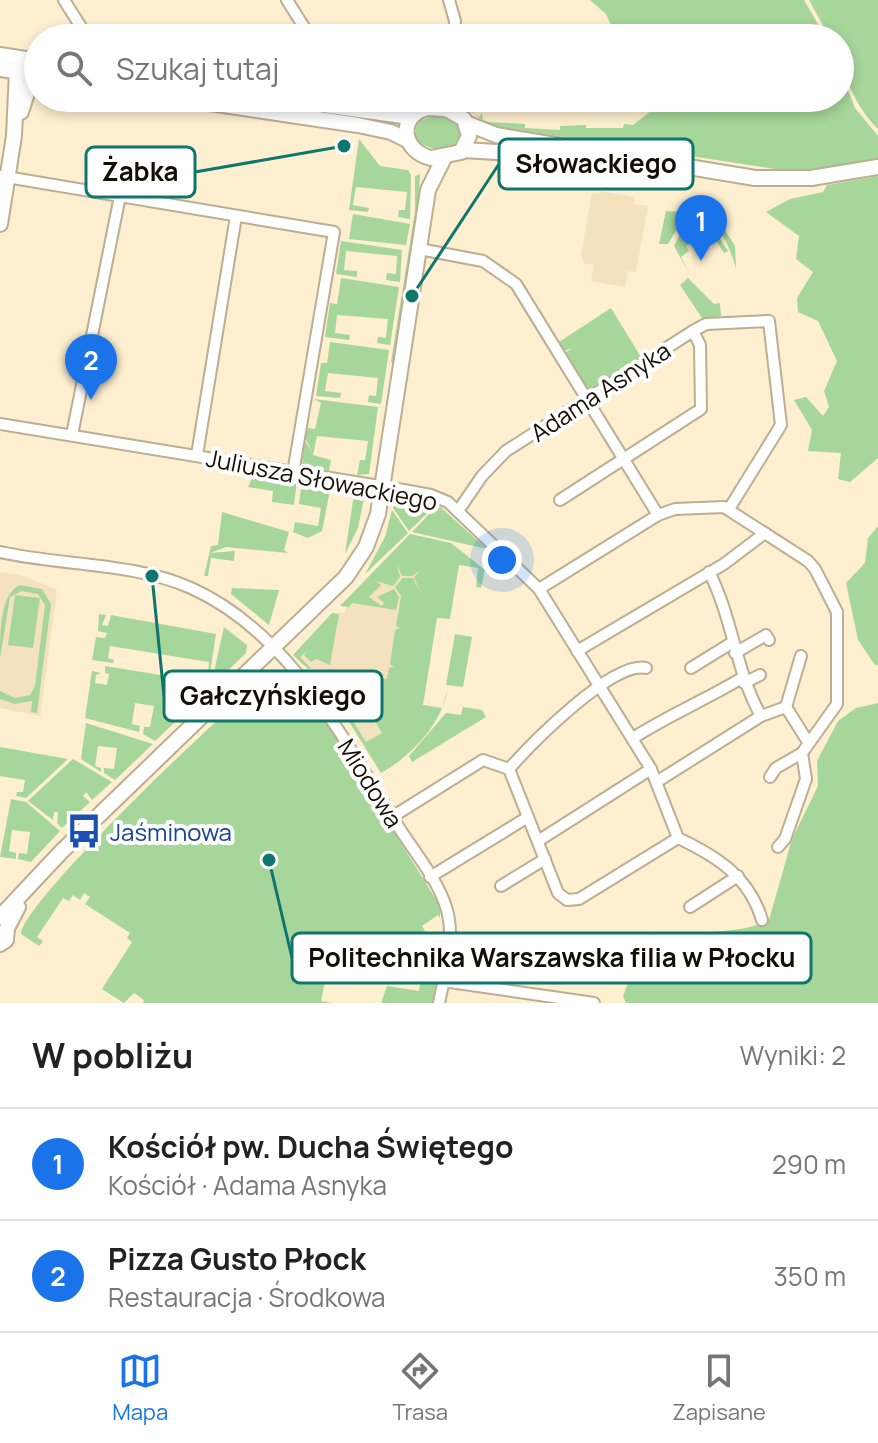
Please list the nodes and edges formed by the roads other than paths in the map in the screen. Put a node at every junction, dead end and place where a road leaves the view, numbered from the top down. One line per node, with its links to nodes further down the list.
1 (64, 0): 4 (street)
2 (287, 0): 5 (street)
3 (449, 0): 6 (street)
4 (79, 24)
5 (302, 24)
6 (452, 24)
7 (0, 55): 8 (main road)
8 (17, 64): 9 (main road); 10 (main road); 19 (main road)
9 (24, 65)
10 (0, 69)
11 (24, 105): 19 (main road)
12 (270, 112): 20 (main road)
13 (374, 112): 17 (main road)
14 (417, 112): 17 (main road)
15 (451, 112): 18 (main road)
16 (462, 112): 18 (street)
17 (410, 117): 20 (main road)
18 (464, 120): 21 (main road); 24 (main road)
19 (14, 136): 26 (main road)
20 (407, 140): 22 (main road)
21 (463, 150): 23 (main road); 24 (main road)
22 (419, 154): 23 (main road); 27 (main road)
23 (444, 158): 27 (main road)
24 (657, 162): 25 (main road)
25 (878, 167)
26 (4, 177): 28 (street); 30 (main road)
27 (428, 190): 31 (main road)
28 (120, 196): 29 (street); 35 (street)
29 (236, 216): 36 (street); 38 (street)
30 (0, 224)
31 (419, 249): 33 (street); 39 (main road)
32 (693, 331): 33 (street, Adama Asnyka); 37 (street); 41 (street, Adama Asnyka)
33 (586, 400): 37 (street); 42 (street, Adama Asnyka)
34 (0, 424): 35 (street, Juliusza Słowackiego)
35 (72, 435): 36 (street, Juliusza Słowackiego)
36 (197, 455): 38 (street, Juliusza Słowackiego)
37 (624, 459): 40 (street); 43 (street)
38 (293, 473): 39 (street, Juliusza Słowackiego)
39 (382, 487): 42 (street, Juliusza Słowackiego); 50 (main road)
40 (560, 500)
41 (729, 509): 43 (street); 44 (street)
42 (458, 511): 47 (street, Juliusza Słowackiego)
43 (658, 515): 47 (street)
44 (765, 533): 46 (street); 61 (street)
45 (2, 553): 50 (street, Miodowa)
46 (709, 572): 49 (street); 51 (street)
47 (539, 589): 51 (street, Juliusza Słowackiego)
48 (769, 640): 49 (street)
49 (734, 647): 54 (street); 56 (street)
50 (272, 650): 66 (street, Miodowa); 77 (main road)
51 (577, 651): 57 (street, Juliusza Słowackiego)
52 (801, 656): 58 (street)
53 (646, 668): 57 (street)
54 (691, 668)
55 (760, 675): 56 (street)
56 (743, 680): 59 (street); 60 (street)
57 (601, 688): 60 (street, Juliusza Słowackiego); 62 (street)
58 (786, 707): 59 (street); 61 (street)
59 (761, 716): 65 (street)
60 (633, 738): 63 (street, Juliusza Słowackiego)
61 (805, 748): 64 (street); 70 (street)
62 (509, 769): 66 (street); 67 (street)
63 (651, 769): 65 (street, Juliusza Słowackiego); 69 (street)
64 (770, 777)
65 (658, 781): 68 (street, Juliusza Słowackiego)
66 (392, 817): 73 (street, Miodowa)
67 (528, 817): 69 (street); 73 (street)
68 (678, 838): 71 (street); 72 (street)
69 (538, 841): 71 (street)
70 (778, 847)
71 (545, 859): 74 (street)
72 (738, 876): 75 (street); 76 (street)
73 (430, 877): 79 (street, Miodowa)
74 (501, 886)
75 (690, 907)
76 (762, 920)
77 (2, 922): 78 (main road)
78 (0, 944)
79 (443, 981): 80 (street, Miodowa); 81 (street)
80 (439, 1003)
81 (594, 1003)

